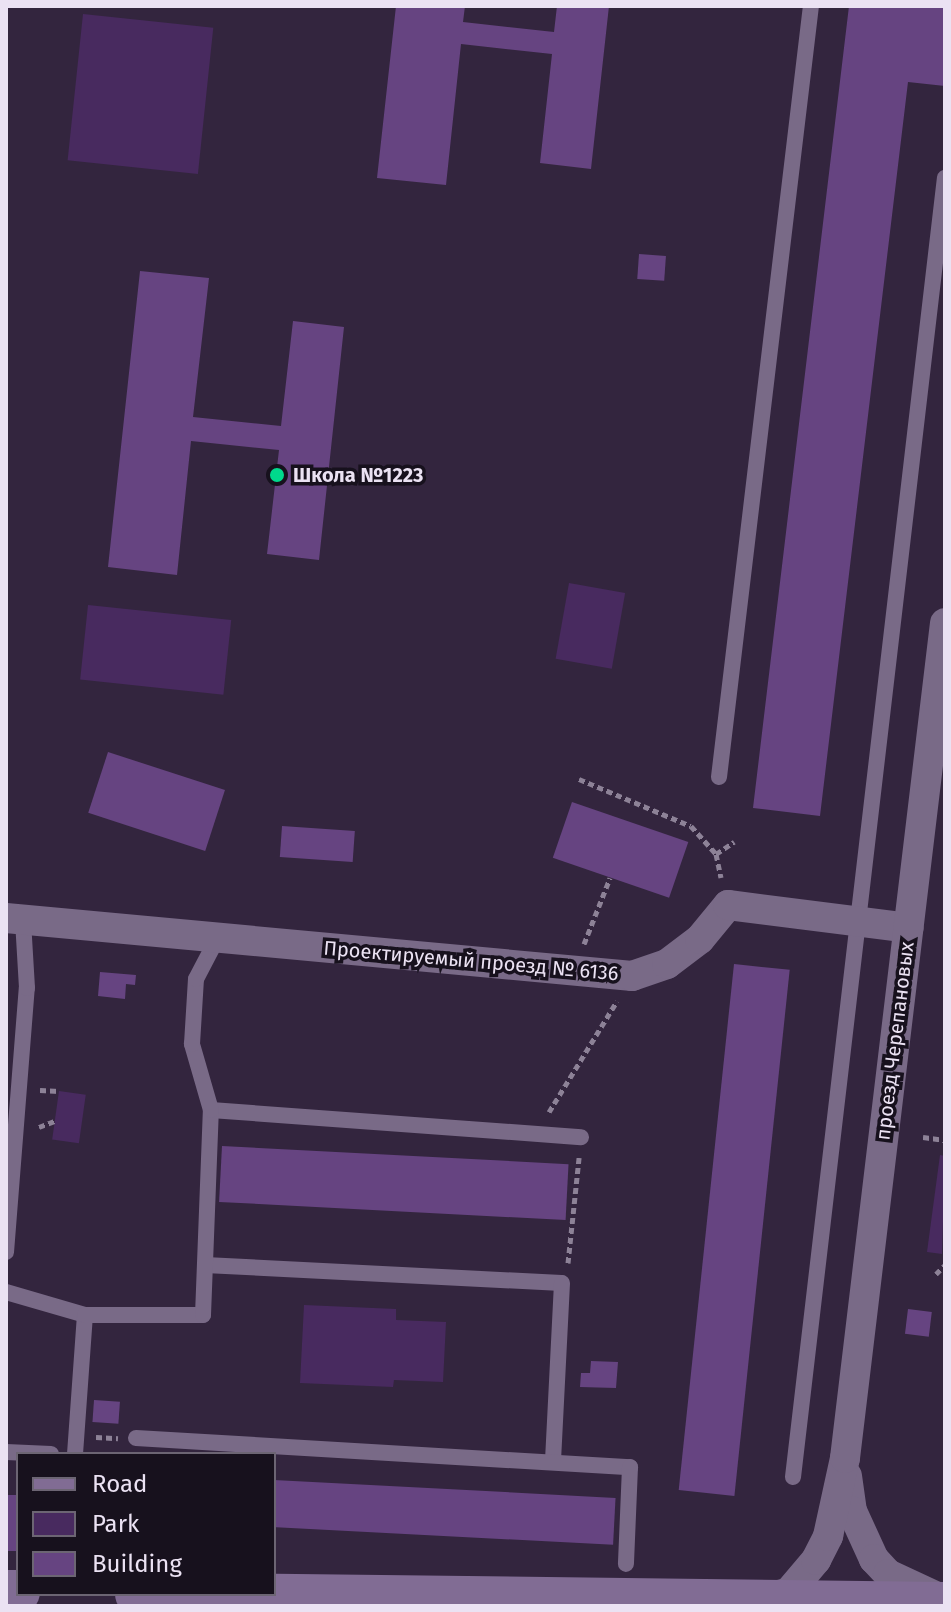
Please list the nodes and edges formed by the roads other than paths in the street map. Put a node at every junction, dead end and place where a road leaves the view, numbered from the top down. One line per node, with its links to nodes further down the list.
1 (811, 6): 4 (lane)
2 (945, 178): 6 (lane)
3 (945, 623): 7 (street, проезд Черепановых)
4 (719, 777)
5 (15, 919): 8 (street, Проектируемый проезд № 6136); 11 (lane)
6 (856, 921): 7 (street); 8 (street, Проектируемый проезд № 6136); 19 (lane)
7 (909, 928): 17 (street, проезд Черепановых)
8 (218, 937): 9 (lane)
9 (211, 1110): 10 (lane); 12 (lane)
10 (581, 1137)
11 (6, 1252)
12 (205, 1265): 14 (lane); 18 (lane)
13 (6, 1292): 14 (lane)
14 (85, 1315): 16 (lane)
15 (136, 1438): 18 (lane)
16 (75, 1452)
17 (845, 1458): 22 (street, проезд Черепановых); 23 (street, проезд Черепановых)
18 (553, 1462): 20 (lane)
19 (793, 1477)
20 (626, 1564)
21 (276, 1596): 22 (main road)
22 (755, 1602): 23 (main road)
23 (945, 1602)

